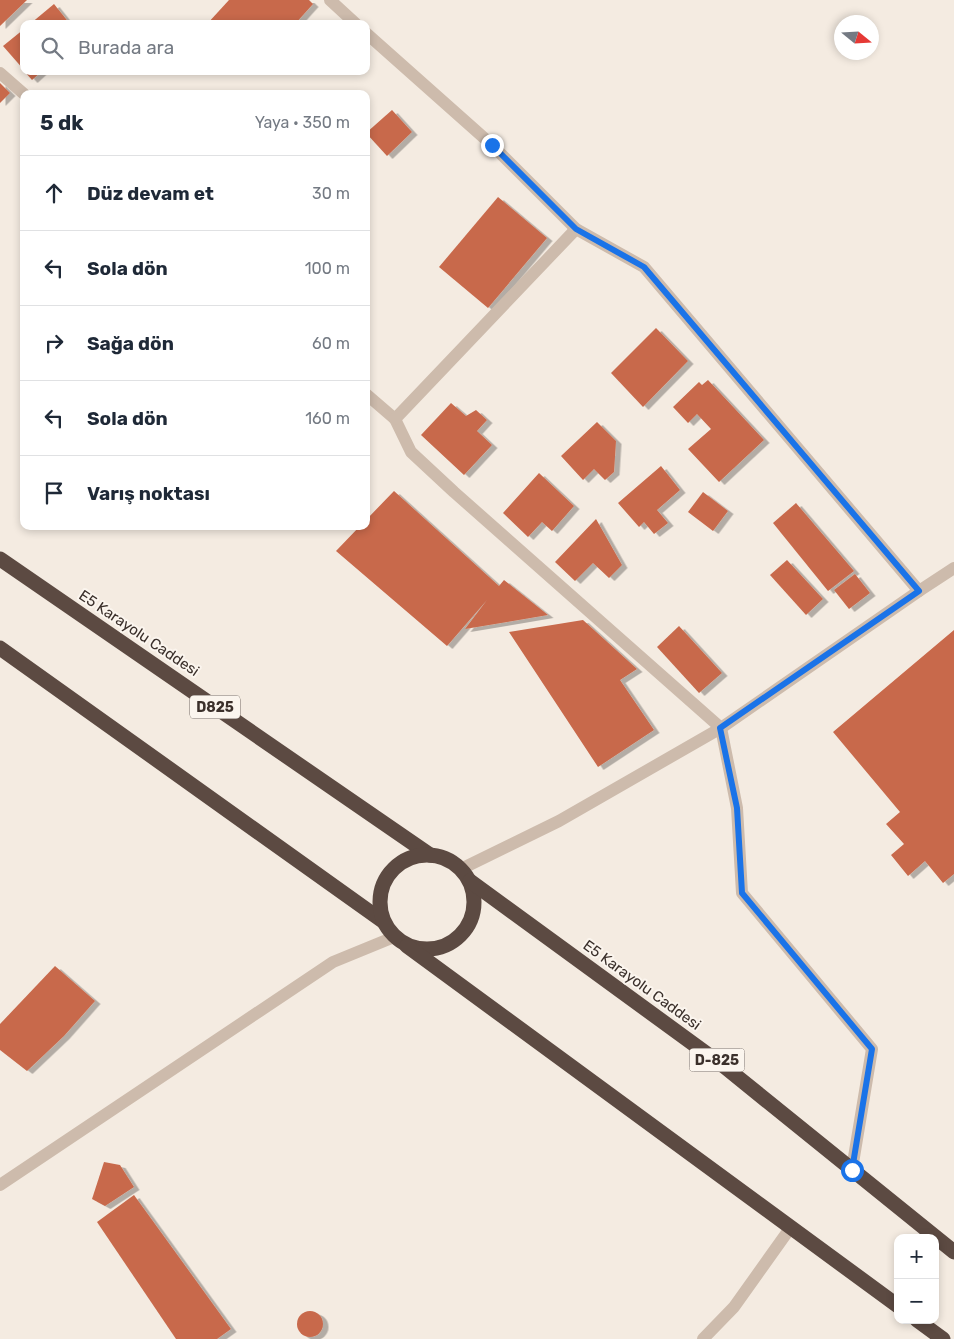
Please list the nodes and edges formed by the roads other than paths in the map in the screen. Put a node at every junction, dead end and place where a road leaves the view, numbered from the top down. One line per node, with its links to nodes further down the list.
1 (330, 0): 2 (street)
2 (352, 20)
3 (370, 37): 6 (street)
4 (0, 73): 5 (street)
5 (20, 90)
6 (576, 229): 8 (street); 11 (street)
7 (370, 397): 8 (street)
8 (395, 419): 13 (street)
9 (0, 559): 14 (highway, E5 Karayolu Caddesi / D825)
10 (954, 568): 11 (street)
11 (917, 591): 13 (street)
12 (0, 648): 16 (highway)
13 (720, 728): 15 (street); 18 (street)
14 (430, 855): 15 (highway, E5 Karayolu Caddesi / D825); 16 (highway)
15 (466, 875): 17 (highway); 18 (highway, E5 Karayolu Caddesi / D-825)
16 (384, 922): 17 (highway)
17 (400, 941): 19 (street); 20 (highway)
18 (852, 1170): 21 (highway, E5 Karayolu Caddesi / D-825)
19 (0, 1185)
20 (791, 1227): 22 (highway); 24 (street)
21 (954, 1252)
22 (894, 1303)
23 (923, 1324): 25 (highway)
24 (702, 1339)
25 (943, 1339)

